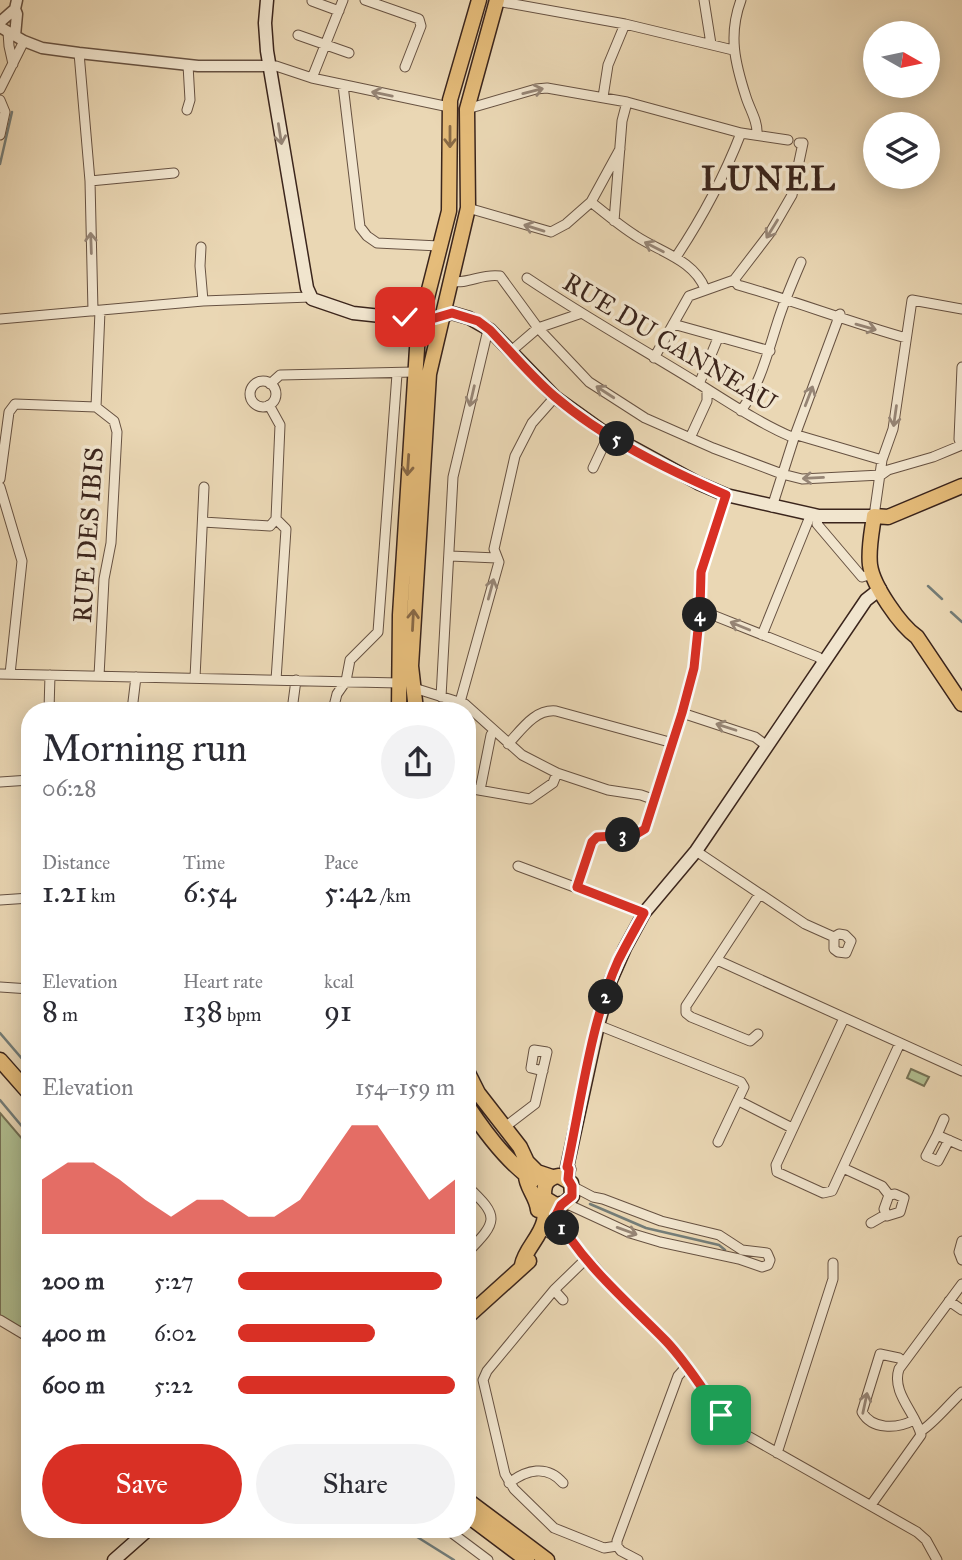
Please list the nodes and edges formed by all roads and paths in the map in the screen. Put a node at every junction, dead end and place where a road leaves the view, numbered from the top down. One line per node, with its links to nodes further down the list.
1 (267, 0): 22 (main road)
2 (343, 0): 11 (street)
3 (365, 0): 9 (street)
4 (479, 0): 30 (main road)
5 (704, 0): 15 (street)
6 (741, 0): 17 (street)
7 (312, 1): 11 (street)
8 (501, 1): 12 (street); 31 (main road)
9 (384, 3): 23 (street)
10 (16, 4): 13 (street); 13 (street)
11 (339, 10): 16 (street)
12 (625, 24): 15 (street); 27 (street)
13 (10, 31): 19 (street); 20 (street); 20 (street)
14 (298, 35): 16 (street)
15 (711, 44): 17 (street)
16 (325, 45): 18 (street); 24 (street)
17 (733, 50): 34 (street)
18 (349, 52)
19 (79, 53): 21 (street); 40 (street)
20 (13, 65): 26 (street)
21 (188, 65): 22 (street); 32 (street)
22 (270, 66): 24 (street); 52 (main road, one-way to 52)
23 (405, 67)
24 (312, 78): 25 (street)
25 (342, 85): 30 (street, one-way to 25); 44 (street)
26 (0, 89)
27 (603, 97): 29 (street); 31 (street, one-way to 27)
28 (0, 100): 35 (street)
29 (627, 102): 33 (street); 38 (street)
30 (449, 107): 31 (main road); 44 (main road, one-way to 44)
31 (467, 109): 42 (main road)
32 (187, 110)
33 (741, 133): 34 (street); 46 (street)
34 (757, 134): 36 (street)
35 (0, 135)
36 (788, 140)
37 (801, 143): 49 (street, one-way to 49)
38 (620, 149): 41 (street); 43 (street)
39 (174, 173): 40 (street)
40 (90, 181): 56 (street, one-way to 40)
41 (592, 202): 42 (street, one-way to 42); 43 (street)
42 (468, 208): 50 (main road)
43 (614, 220): 46 (street, one-way to 43)
44 (439, 246): 60 (main road)
45 (201, 247): 54 (street)
46 (676, 257): 51 (street)
47 (801, 262): 53 (street)
48 (527, 278): 57 (street, RUE DU CANNEAU)
49 (734, 280): 51 (street); 53 (street)
50 (450, 281): 59 (main road); 63 (street)
51 (705, 289): 62 (street)
52 (311, 298): 54 (street); 60 (main road)
53 (787, 299): 58 (street); 67 (street)
54 (202, 301): 56 (street)
55 (962, 309): 66 (street)
56 (96, 311): 61 (street); 78 (street)
57 (579, 314): 63 (street); 69 (street, RUE DU CANNEAU)
58 (839, 317): 66 (street, one-way to 66); 81 (street, one-way to 58)
59 (442, 318): 60 (main road); 64 (main road); 73 (main road)
60 (420, 319): 71 (main road)
61 (0, 320)
62 (673, 324): 65 (street); 69 (street)
63 (538, 328): 68 (street); 82 (street, one-way to 63)
64 (490, 330): 68 (main road); 98 (street, one-way to 98)
65 (718, 338): 67 (street); 75 (street)
66 (906, 338): 84 (street, one-way to 84)
67 (770, 351): 79 (street)
68 (510, 352): 76 (main road)
69 (654, 358): 75 (street, RUE DU CANNEAU)
70 (962, 367): 83 (street)
71 (414, 372): 72 (street); 73 (main road); 108 (main road, one-way to 108)
72 (397, 374): 74 (street); 113 (street)
73 (429, 374): 108 (main road, one-way to 73)
74 (270, 383): 77 (street); 77 (street)
75 (703, 387): 79 (street, RUE DU CANNEAU); 82 (street)
76 (555, 397): 80 (main road); 99 (street)
77 (269, 405): 96 (street)
78 (96, 407): 88 (street); 107 (street, RUE DES IBIS)
79 (741, 411): 81 (street, RUE DU CANNEAU)
80 (609, 434): 85 (street); 92 (main road)
81 (795, 437): 84 (street, RUE DU CANNEAU); 86 (street)
82 (690, 438): 86 (street)
83 (962, 445): 87 (street)
84 (882, 460): 87 (street)
85 (593, 468)
86 (782, 474): 87 (street, one-way to 86); 93 (street)
87 (881, 475): 94 (street)
88 (0, 479)
89 (962, 486): 94 (main road)
90 (0, 487): 105 (street)
91 (204, 487): 97 (street)
92 (726, 495): 93 (main road); 102 (street)
93 (772, 507): 95 (main road)
94 (879, 513): 95 (main road); 100 (main road); 101 (main road)
95 (815, 515): 100 (street); 103 (street)
96 (276, 519): 97 (street); 111 (street)
97 (202, 522): 110 (street)
98 (450, 556): 99 (street); 115 (street)
99 (497, 558): 122 (street, one-way to 99)
100 (873, 574): 101 (main road)
101 (884, 587): 104 (main road); 123 (main road)
102 (700, 610): 103 (street, one-way to 102); 125 (street)
103 (762, 635): 104 (street)
104 (824, 662): 129 (main road)
105 (5, 674): 106 (street)
106 (50, 675): 107 (street); 116 (street)
107 (99, 676): 109 (street)
108 (403, 676): 113 (street); 114 (main road); 120 (main road)
109 (136, 677): 110 (street); 117 (street)
110 (195, 678): 111 (street)
111 (276, 680): 112 (street)
112 (296, 681): 113 (street); 118 (street)
113 (346, 681): 119 (street)
114 (414, 688): 115 (street); 121 (main road)
115 (441, 697): 122 (street)
116 (49, 702)
117 (133, 702)
118 (293, 702)
119 (335, 702)
120 (400, 702)
121 (415, 702)
122 (460, 702)
123 (962, 704)
124 (476, 713): 126 (street)
125 (682, 713): 127 (street); 129 (street, one-way to 125)
126 (494, 731): 128 (street); 134 (street)
127 (673, 743): 128 (street); 135 (street)
128 (508, 744): 130 (street)
129 (767, 746): 136 (main road)
130 (558, 773): 134 (street); 135 (street)
131 (21, 781): 132 (street)
132 (0, 782)
133 (476, 789): 134 (street)
134 (480, 790)
135 (655, 800): 138 (street)
136 (696, 851): 139 (street); 142 (main road)
137 (518, 866): 138 (street)
138 (577, 887): 142 (street)
139 (759, 895): 143 (street); 144 (street)
140 (21, 899): 141 (street)
141 (0, 900)
142 (644, 913): 148 (main road)
143 (834, 937)
144 (717, 960): 147 (street); 149 (street)
145 (0, 987): 146 (street)
146 (21, 988)
147 (844, 1018): 150 (street); 162 (street)
148 (598, 1025): 158 (street); 169 (main road)
149 (758, 1034)
150 (900, 1043): 154 (street); 167 (street)
151 (0, 1049): 155 (main road)
152 (0, 1059): 156 (main road)
153 (543, 1071): 161 (street)
154 (962, 1071)
155 (21, 1073)
156 (21, 1084)
157 (476, 1089): 161 (main road)
158 (739, 1101): 162 (street); 165 (street)
159 (476, 1116): 168 (main road)
160 (944, 1119): 163 (street)
161 (505, 1127): 169 (main road)
162 (792, 1128): 167 (street)
163 (937, 1135): 164 (street); 164 (street)
164 (949, 1140): 166 (street)
165 (718, 1142)
166 (962, 1146)
167 (843, 1168): 172 (street)
168 (526, 1177): 171 (main road); 184 (main road)
169 (563, 1177): 171 (main road); 173 (main road); 173 (street, one-way to 169)
170 (476, 1194): 178 (street)
171 (544, 1195): 173 (main road); 182 (main road)
172 (889, 1195): 174 (street); 174 (street)
173 (560, 1208): 176 (main road)
174 (885, 1215): 175 (street)
175 (871, 1223)
176 (555, 1231): 179 (street); 182 (main road)
177 (962, 1241): 180 (street)
178 (476, 1242)
179 (587, 1258): 185 (street); 193 (street)
180 (962, 1260)
181 (833, 1262): 197 (street)
182 (522, 1265): 184 (main road)
183 (962, 1284): 187 (street)
184 (497, 1290): 188 (main road)
185 (554, 1290): 186 (street); 198 (street)
186 (564, 1300)
187 (950, 1301): 189 (street); 192 (street)
188 (476, 1309)
189 (962, 1310)
190 (0, 1320): 191 (street)
191 (21, 1333)
192 (904, 1362): 195 (street); 195 (street, one-way to 192)
193 (686, 1367): 197 (street); 205 (street)
194 (962, 1392): 196 (street)
195 (914, 1420): 196 (street)
196 (921, 1431): 200 (street)
197 (777, 1453): 200 (street)
198 (509, 1483): 199 (street); 205 (street)
199 (563, 1483)
200 (871, 1505): 211 (street)
201 (476, 1507): 209 (main road)
202 (476, 1522): 208 (main road)
203 (139, 1538): 206 (main road)
204 (459, 1538): 207 (street)
205 (617, 1546): 210 (street)
206 (114, 1560)
207 (488, 1560)
208 (527, 1560)
209 (547, 1560)
210 (638, 1560)
211 (937, 1560)

